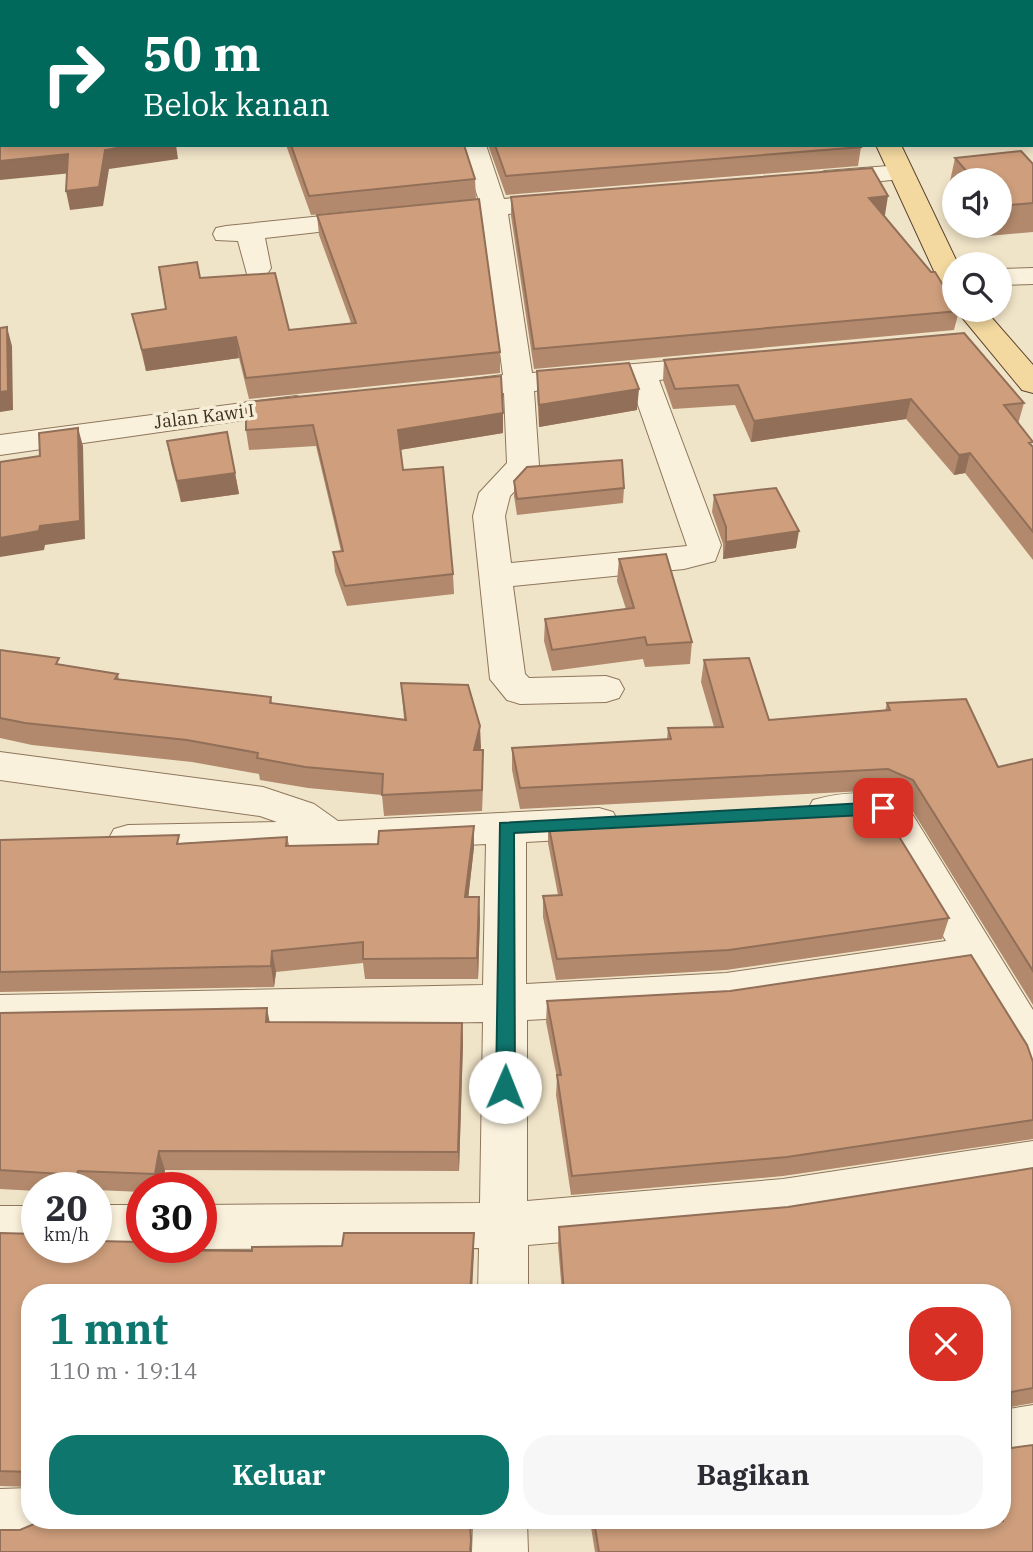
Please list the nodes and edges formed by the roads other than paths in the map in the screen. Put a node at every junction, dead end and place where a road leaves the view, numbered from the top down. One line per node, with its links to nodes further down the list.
1 (474, 147): 6 (street)
2 (889, 147): 3 (main road)
3 (901, 173): 4 (street); 7 (main road)
4 (806, 181)
5 (589, 199): 6 (street)
6 (494, 207): 8 (street); 16 (street)
7 (942, 257)
8 (257, 268)
9 (1033, 276): 10 (street)
10 (1012, 277)
11 (981, 322): 12 (main road)
12 (995, 338): 13 (street); 17 (main road)
13 (954, 342)
14 (737, 363): 15 (street)
15 (642, 373): 16 (street); 21 (street)
16 (516, 382): 18 (street); 21 (street)
17 (1033, 384)
18 (419, 392)
19 (321, 403): 20 (street, Jalan Kawi I)
20 (0, 445)
21 (497, 576): 22 (street)
22 (606, 689)
23 (0, 766): 27 (street)
24 (785, 813): 29 (street)
25 (632, 821): 26 (street)
26 (506, 828): 27 (street); 30 (street)
27 (330, 837): 28 (street)
28 (96, 840)
29 (975, 954): 30 (street); 32 (street)
30 (506, 1003): 31 (street); 34 (street)
31 (0, 1013)
32 (1033, 1049)
33 (1033, 1162): 34 (street)
34 (504, 1225): 35 (street); 38 (street)
35 (217, 1227)
36 (0, 1228): 37 (street)
37 (21, 1228)
38 (503, 1284)
39 (1033, 1431): 40 (street)
40 (1011, 1435)
41 (21, 1515): 42 (street)
42 (0, 1516)
43 (500, 1529): 44 (street)
44 (500, 1552)

